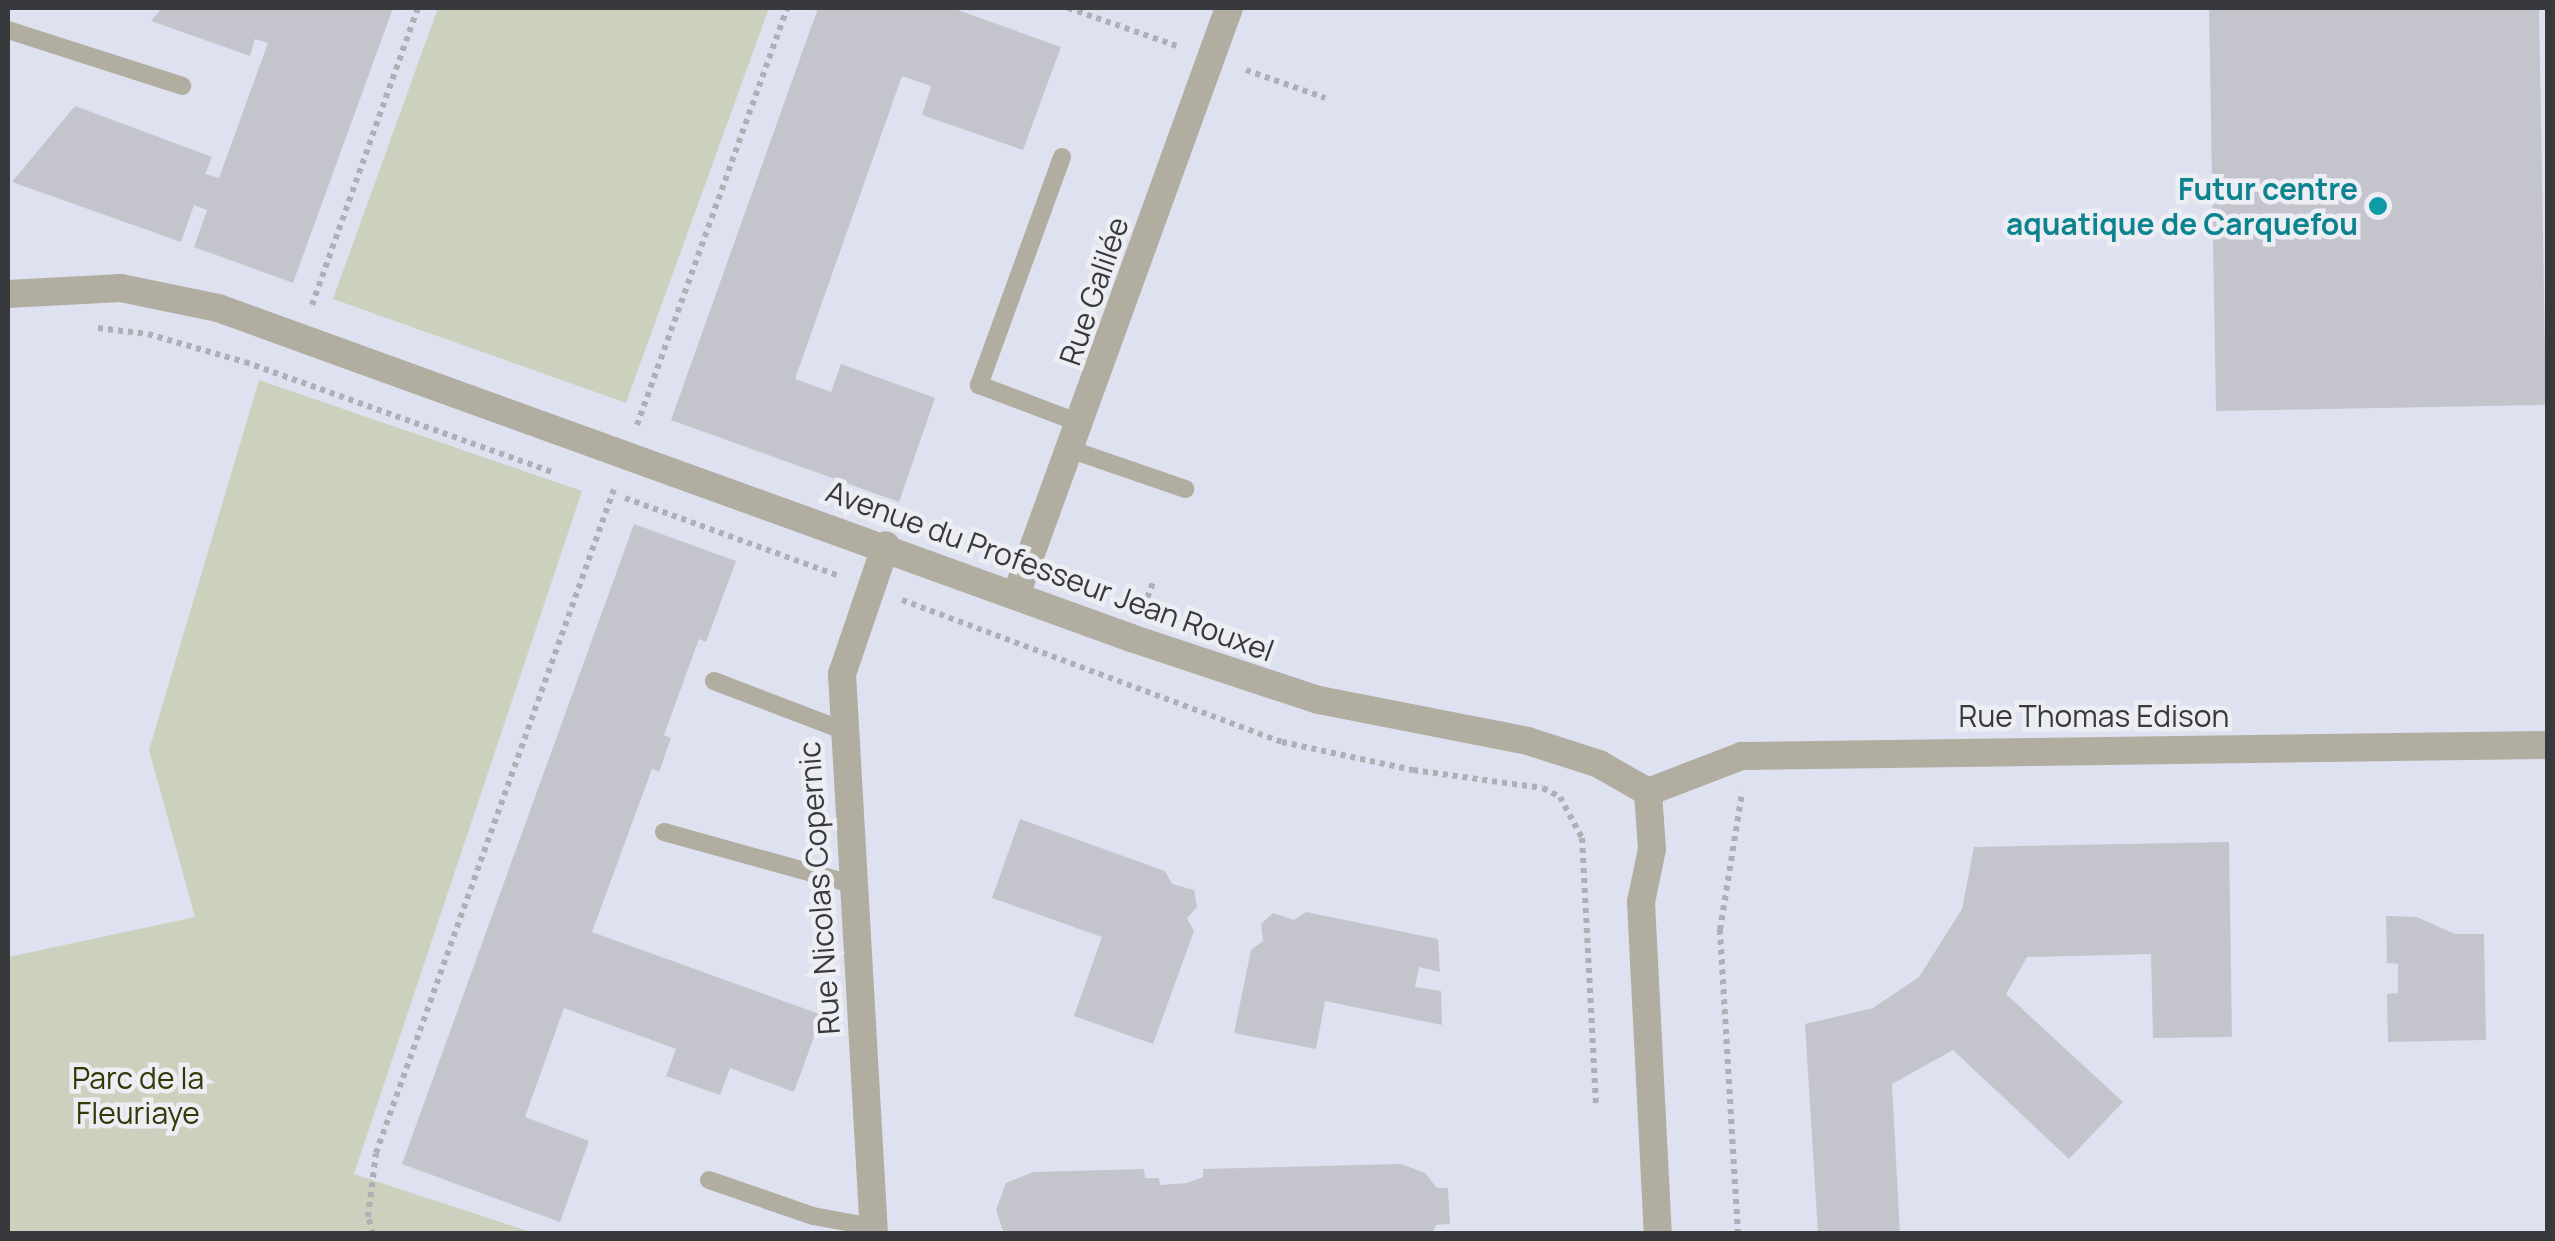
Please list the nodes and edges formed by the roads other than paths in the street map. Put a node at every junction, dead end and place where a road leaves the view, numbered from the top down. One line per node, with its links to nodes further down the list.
1 (1229, 8): 6 (street, Rue Galilée)
2 (8, 30): 3 (lane)
3 (182, 86)
4 (1062, 158): 6 (lane)
5 (8, 294): 8 (street, Avenue du Professeur Jean Rouxel)
6 (1077, 437): 7 (lane); 9 (street, Rue Galilée)
7 (1186, 490)
8 (886, 545): 9 (street, Avenue du Professeur Jean Rouxel); 11 (street, Rue Nicolas Copernic)
9 (1016, 595): 13 (street, Avenue du Professeur Jean Rouxel)
10 (714, 681): 11 (lane)
11 (842, 730): 15 (street, Rue Nicolas Copernic)
12 (2548, 745): 13 (street, Rue Thomas Edison)
13 (1648, 792): 18 (street)
14 (664, 832): 15 (lane)
15 (852, 884): 17 (street, Rue Nicolas Copernic)
16 (709, 1180): 17 (lane)
17 (873, 1230)
18 (1658, 1234)

